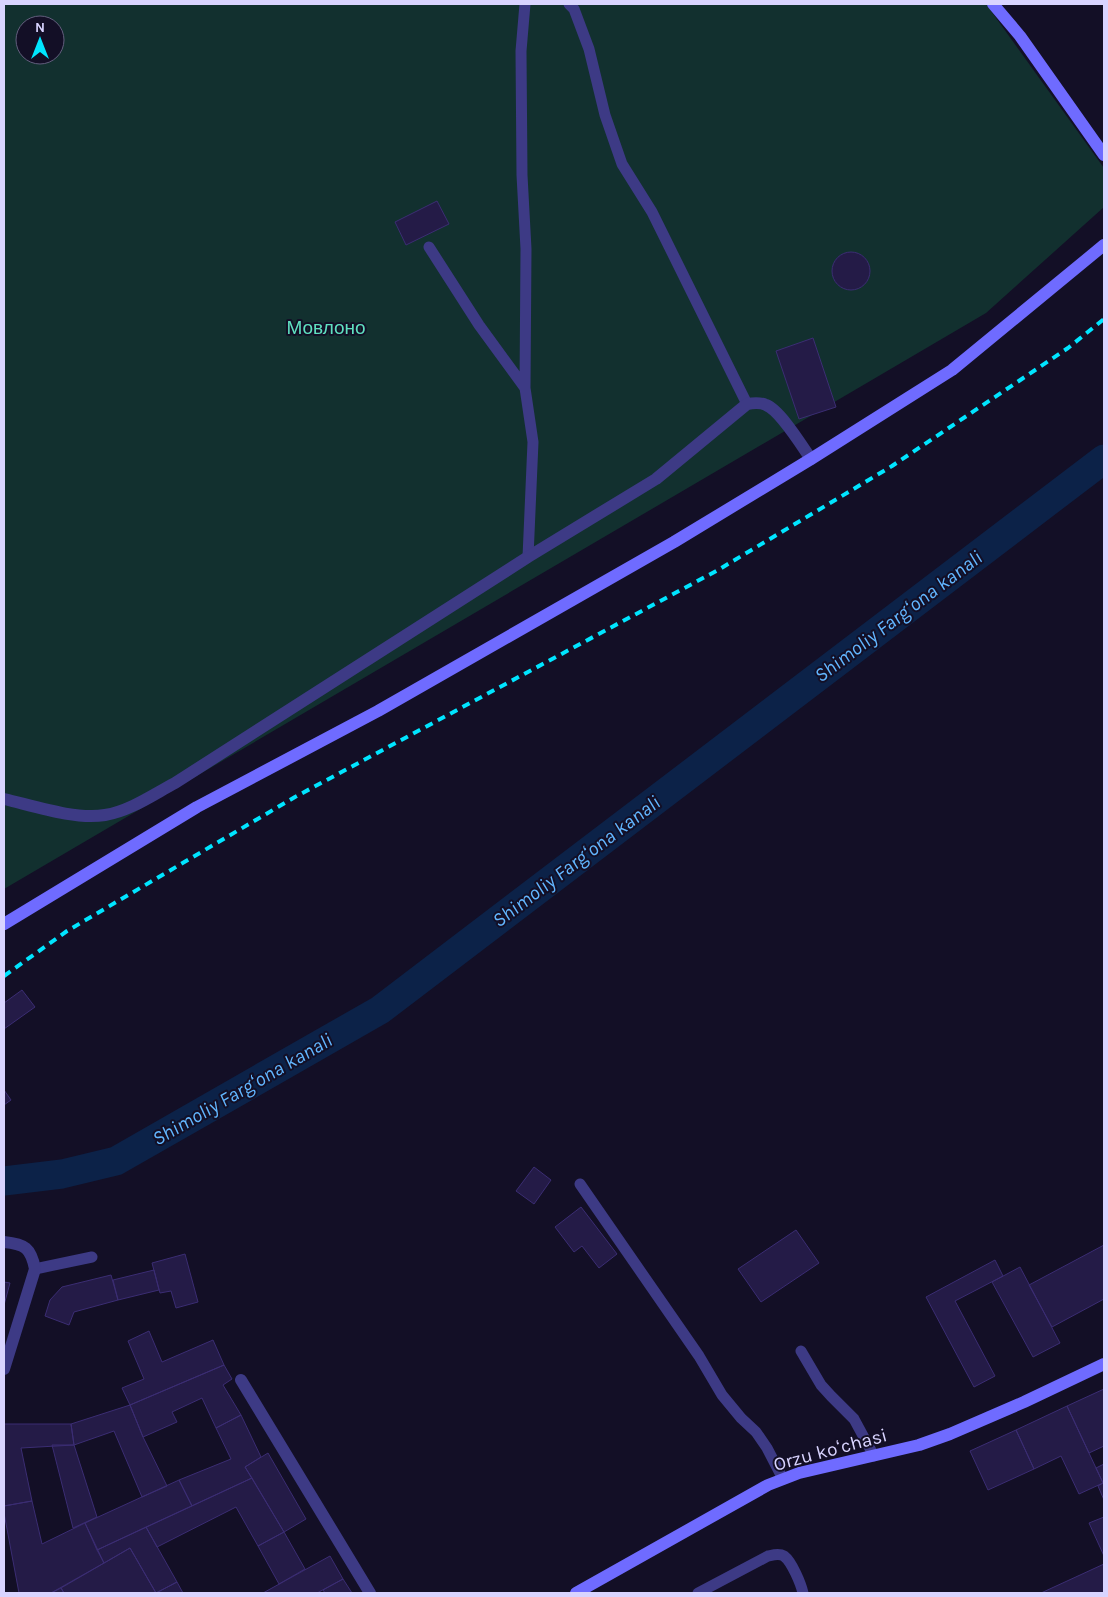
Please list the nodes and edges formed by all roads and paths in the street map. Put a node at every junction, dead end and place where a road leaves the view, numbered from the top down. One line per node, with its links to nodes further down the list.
1 (524, 4): 7 (lane)
2 (569, 4): 8 (lane)
3 (993, 4): 4 (street)
4 (1104, 155)
5 (1104, 245): 9 (street)
6 (429, 247): 7 (lane)
7 (524, 388): 10 (lane)
8 (747, 404): 9 (street); 10 (street)
9 (811, 459): 12 (street)
10 (528, 557): 11 (street)
11 (4, 799)
12 (4, 924)
13 (580, 1184): 22 (lane)
14 (4, 1242): 16 (street)
15 (92, 1257): 16 (lane)
16 (35, 1269): 19 (street)
17 (801, 1351): 21 (lane)
18 (1104, 1364): 21 (street, Orzu koʻchasi)
19 (4, 1369)
20 (241, 1380): 23 (street)
21 (874, 1456): 22 (street, Orzu koʻchasi)
22 (783, 1479): 24 (street, Orzu koʻchasi)
23 (370, 1593)
24 (576, 1593)
25 (698, 1593): 26 (lane)
26 (803, 1593)

